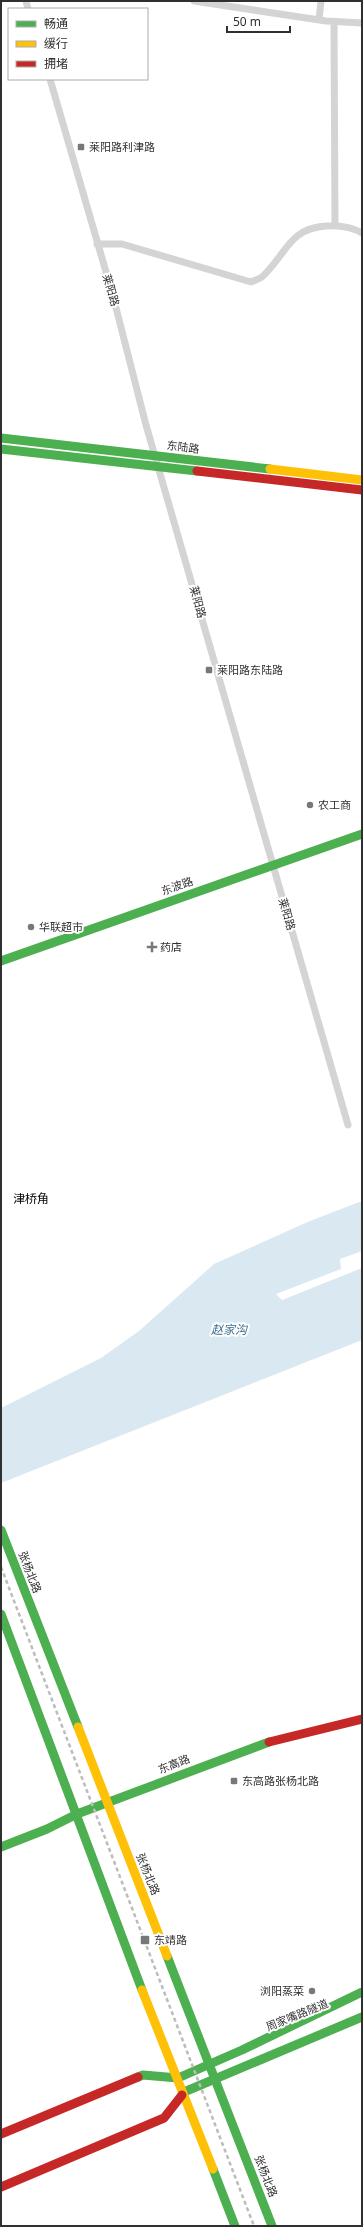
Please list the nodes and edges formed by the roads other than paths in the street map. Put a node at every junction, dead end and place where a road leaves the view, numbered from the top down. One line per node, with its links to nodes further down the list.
1 (194, 1): 3 (street)
2 (321, 1): 3 (street)
3 (319, 20): 4 (street)
4 (334, 22): 5 (street); 7 (street)
5 (362, 23)
6 (50, 80): 9 (street, 莱阳路)
7 (335, 225): 8 (street); 9 (street)
8 (362, 233)
9 (97, 244): 12 (street, 莱阳路)
10 (1, 438): 12 (main road, 东陆路)
11 (1, 449): 13 (main road, 东陆路)
12 (155, 456): 13 (street, 莱阳路); 14 (main road, 东陆路)
13 (158, 467): 15 (main road, 东陆路); 17 (street, 莱阳路)
14 (362, 480)
15 (362, 490)
16 (362, 834): 17 (main road, 东波路)
17 (272, 865): 18 (main road, 东波路); 19 (street, 莱阳路)
18 (1, 961)
19 (348, 1125)
20 (1, 1530): 23 (main road, 张杨北路)
21 (1, 1614): 24 (main road)
22 (362, 1720): 23 (main road, 东高路)
23 (106, 1803): 24 (main road, 东高路); 30 (main road, 张杨北路)
24 (77, 1814): 25 (main road, 东高路); 32 (main road)
25 (1, 1847)
26 (362, 1992): 29 (main road)
27 (362, 2001): 29 (main road, 周家嘴路隧道)
28 (362, 2017): 31 (main road)
29 (242, 2050): 30 (main road)
30 (211, 2064): 31 (main road, 张杨北路); 32 (main road)
31 (216, 2077): 33 (main road); 37 (main road, 张杨北路)
32 (178, 2078): 33 (main road); 34 (main road)
33 (184, 2092): 35 (main road); 36 (main road)
34 (1, 2134)
35 (1, 2187)
36 (235, 2226)
37 (272, 2226)

